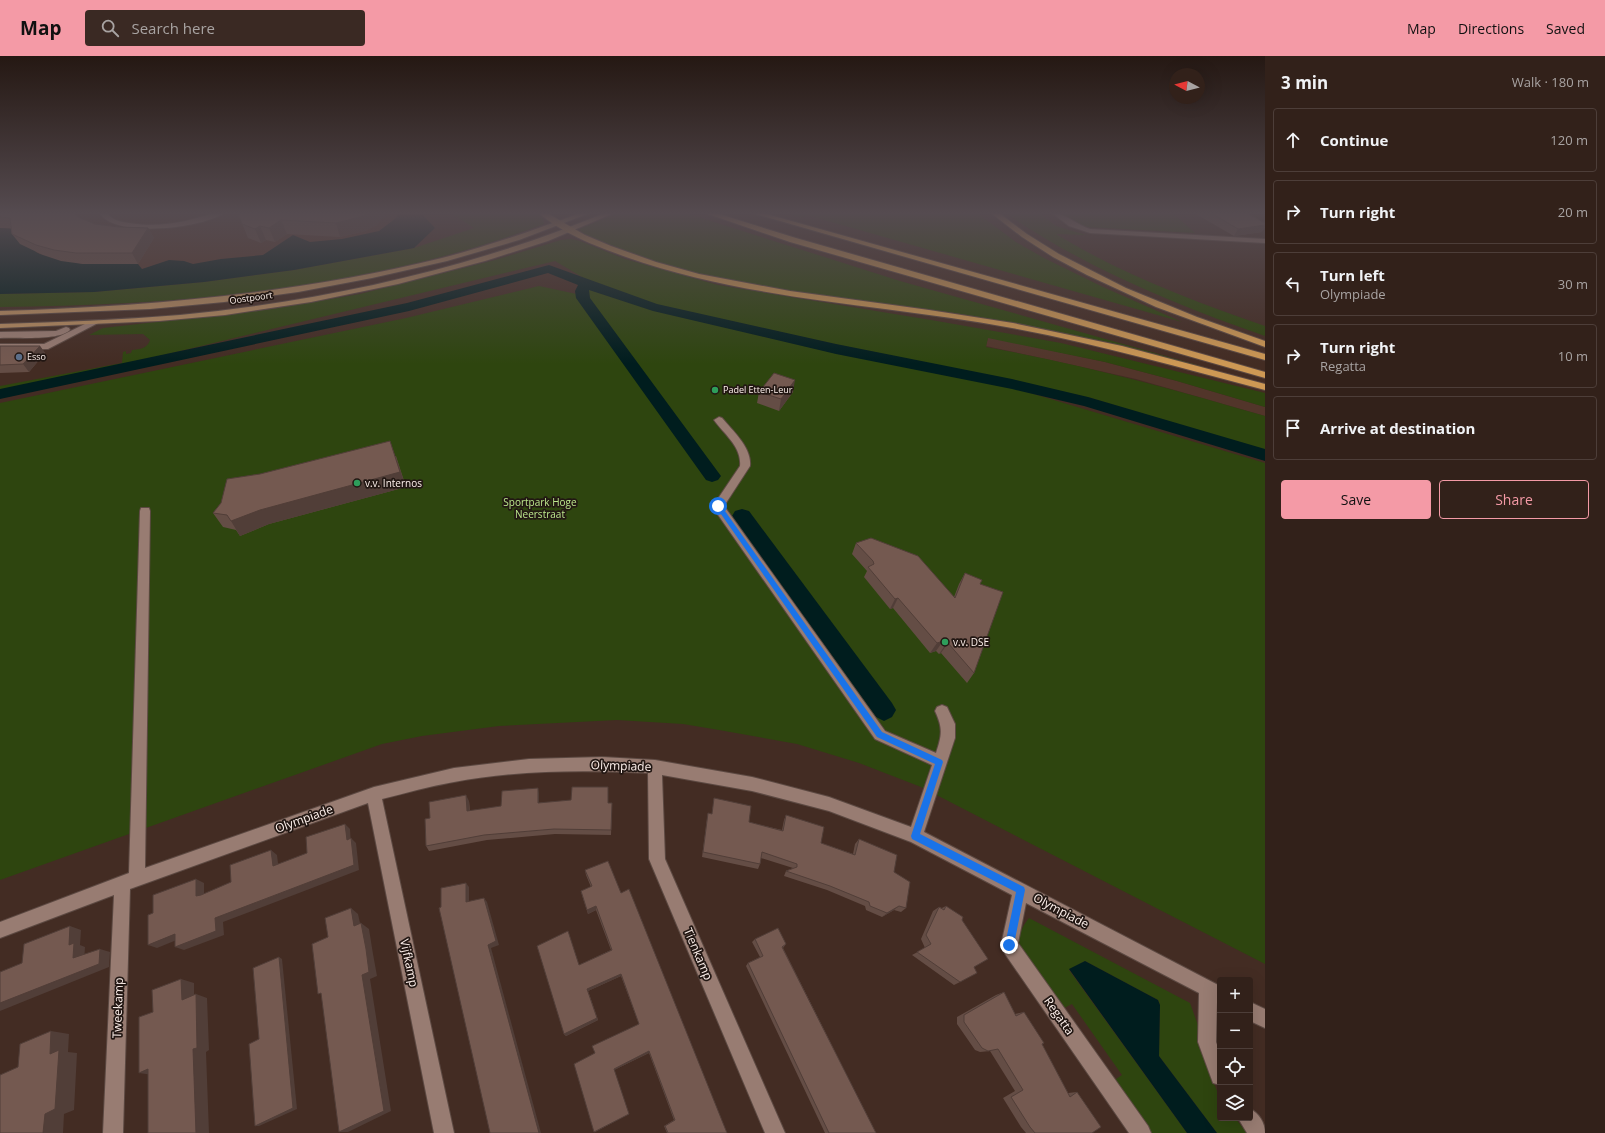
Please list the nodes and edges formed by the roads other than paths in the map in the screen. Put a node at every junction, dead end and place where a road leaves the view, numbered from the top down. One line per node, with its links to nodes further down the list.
1 (423, 263): 7 (main road, Oostpoort)
2 (468, 263): 8 (main road, Oostpoort)
3 (650, 263): 16 (highway)
4 (874, 263): 15 (highway)
5 (932, 263): 14 (highway)
6 (1070, 263): 12 (highway)
7 (0, 313)
8 (94, 323): 9 (main road, Oostpoort); 13 (street)
9 (82, 324): 10 (main road, Oostpoort); 11 (street)
10 (0, 326)
11 (0, 335)
12 (1265, 344)
13 (0, 347)
14 (1265, 357)
15 (1265, 375)
16 (1265, 387)
17 (719, 420): 20 (street)
18 (145, 511): 24 (street, Tweekamp)
19 (942, 711): 20 (street)
20 (940, 762): 23 (street)
21 (655, 767): 22 (street, Olympiade); 23 (street, Olympiade); 34 (street, Tienkamp)
22 (374, 794): 24 (street, Olympiade); 33 (street, Vijfkamp)
23 (915, 836): 25 (street, Olympiade)
24 (129, 881): 26 (street, Olympiade); 32 (street, Tweekamp)
25 (1021, 890): 27 (street, Olympiade); 35 (street, Regatta)
26 (0, 930)
27 (1214, 992): 30 (street)
28 (1253, 1013): 29 (street)
29 (1265, 1019)
30 (1217, 1070)
31 (1250, 1121): 36 (street)
32 (113, 1133)
33 (444, 1133)
34 (775, 1133)
35 (1141, 1133)
36 (1259, 1133)

